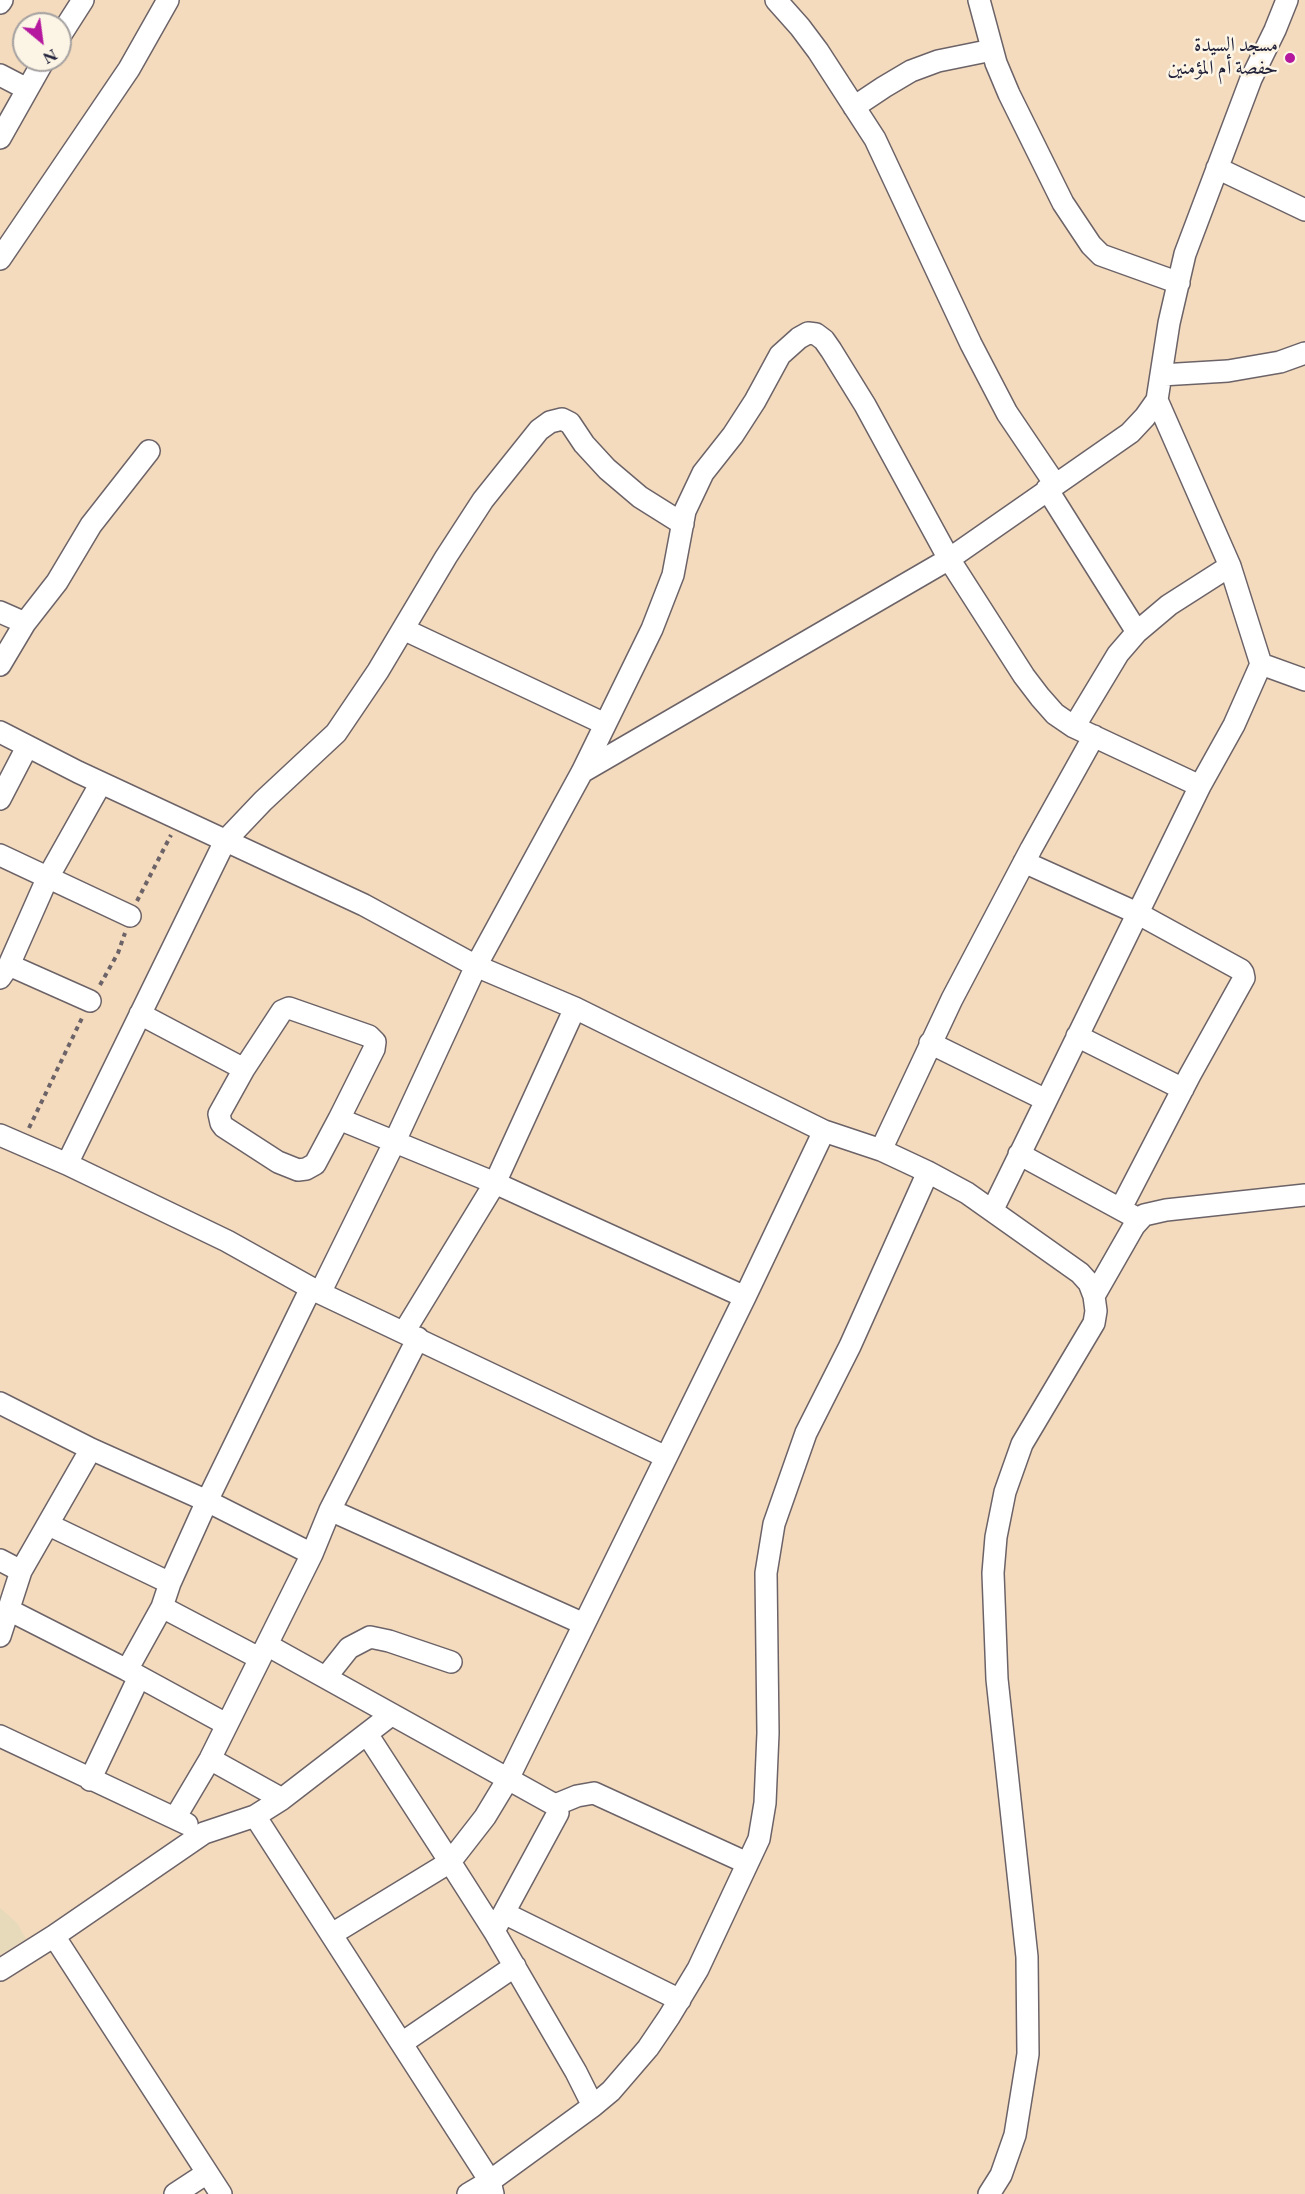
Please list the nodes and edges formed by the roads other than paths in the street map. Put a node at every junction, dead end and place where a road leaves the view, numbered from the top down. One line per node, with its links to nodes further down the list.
1 (83, 0): 6 (street)
2 (168, 0): 15 (street)
3 (776, 0): 11 (street)
4 (979, 0): 7 (street)
5 (1287, 0): 13 (street)
6 (72, 17)
7 (992, 50): 11 (street); 16 (street)
8 (37, 72): 10 (street)
9 (0, 75): 10 (street)
10 (27, 89): 12 (street)
11 (854, 107): 21 (street)
12 (0, 138)
13 (1216, 168): 14 (street); 16 (street)
14 (1305, 210)
15 (0, 259)
16 (1179, 283): 18 (street)
17 (1305, 353): 18 (street)
18 (1161, 375): 19 (street)
19 (1157, 400): 21 (street); 24 (street)
20 (149, 451): 26 (street)
21 (1051, 486): 23 (street); 28 (street)
22 (682, 524): 23 (street); 27 (street); 32 (street)
23 (949, 559): 33 (street); 37 (street)
24 (1230, 566): 28 (street); 29 (street)
25 (0, 612): 26 (street)
26 (25, 623): 30 (street)
27 (403, 629): 32 (street); 41 (street)
28 (1137, 632): 33 (street)
29 (1261, 664): 31 (street); 39 (street)
30 (0, 665)
31 (1305, 680)
32 (605, 724): 37 (street)
33 (1074, 727): 35 (street)
34 (0, 732): 36 (street)
35 (1094, 736): 39 (street); 43 (street)
36 (27, 747): 38 (street); 40 (street)
37 (582, 772): 47 (street)
38 (101, 783): 41 (street); 44 (street)
39 (1200, 786): 45 (street)
40 (0, 799)
41 (225, 841): 47 (street); 51 (street)
42 (0, 855): 44 (street)
43 (1024, 862): 45 (street); 53 (street)
44 (47, 879): 46 (street); 48 (street)
45 (1137, 913): 52 (street); 55 (street)
46 (130, 916)
47 (476, 966): 50 (street); 60 (street)
48 (3, 973): 49 (street)
49 (90, 1001)
50 (575, 1008): 58 (street); 65 (street)
51 (140, 1014): 54 (street); 63 (street)
52 (1077, 1036): 55 (street); 56 (street)
53 (930, 1043): 56 (street); 61 (street)
54 (244, 1069): 57 (street); 57 (street)
55 (1183, 1089): 68 (street)
56 (1046, 1100): 62 (street)
57 (339, 1119): 60 (street)
58 (824, 1131): 61 (street); 71 (street)
59 (0, 1135): 63 (street)
60 (395, 1141): 65 (street); 69 (street)
61 (881, 1150): 64 (street)
62 (1019, 1154): 67 (street); 68 (street)
63 (68, 1164): 69 (street)
64 (928, 1172): 67 (street); 104 (street)
65 (495, 1183): 71 (street); 72 (street)
66 (1305, 1195): 68 (street)
67 (993, 1209): 70 (street)
68 (1130, 1214): 70 (street)
69 (316, 1290): 72 (street); 76 (street)
70 (1094, 1296): 118 (street)
71 (745, 1297): 75 (street)
72 (411, 1335): 75 (street); 77 (street)
73 (0, 1403): 74 (street)
74 (91, 1449): 76 (street); 78 (street)
75 (666, 1457): 85 (street)
76 (207, 1501): 79 (street); 82 (street)
77 (330, 1510): 79 (street); 85 (street)
78 (49, 1525): 81 (street); 82 (street)
79 (312, 1554): 87 (street)
80 (0, 1560): 81 (street)
81 (21, 1571): 84 (street)
82 (170, 1583): 83 (street)
83 (162, 1607): 87 (street); 89 (street)
84 (9, 1610): 86 (street); 89 (street)
85 (584, 1624): 96 (street)
86 (0, 1636)
87 (263, 1652): 90 (street); 92 (street)
88 (451, 1662): 90 (street)
89 (133, 1674): 92 (street); 97 (street)
90 (326, 1677): 91 (street)
91 (391, 1715): 93 (street); 96 (street)
92 (226, 1724): 95 (street)
93 (367, 1734): 98 (street); 103 (street)
94 (0, 1736): 97 (street)
95 (210, 1759): 98 (street); 101 (street)
96 (508, 1779): 99 (street); 103 (street)
97 (90, 1780): 101 (street)
98 (282, 1799): 100 (street)
99 (555, 1805): 104 (street); 105 (street)
100 (255, 1816): 102 (street); 106 (street)
101 (175, 1818): 102 (street)
102 (204, 1833): 107 (street)
103 (450, 1862): 105 (street); 106 (street)
104 (747, 1863): 110 (street)
105 (499, 1922): 108 (street); 110 (street)
106 (332, 1934): 111 (street)
107 (54, 1936): 109 (street); 113 (street)
108 (514, 1966): 111 (street); 112 (street)
109 (0, 1970)
110 (680, 2000): 112 (street)
111 (402, 2043): 114 (street)
112 (593, 2106): 114 (street)
113 (207, 2173): 115 (street); 116 (street)
114 (492, 2188): 117 (street)
115 (175, 2194)
116 (221, 2194)
117 (468, 2194)
118 (989, 2194)

